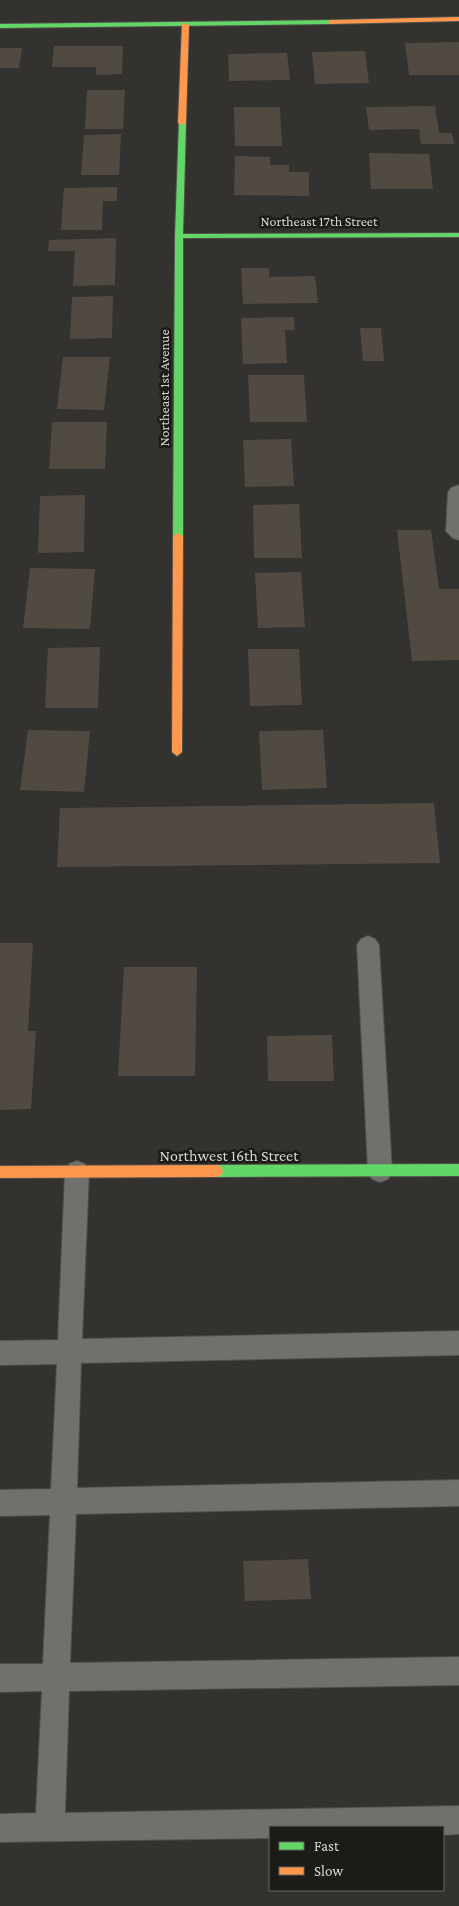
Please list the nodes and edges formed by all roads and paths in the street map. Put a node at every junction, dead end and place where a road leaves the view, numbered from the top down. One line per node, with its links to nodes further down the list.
1 (459, 19): 2 (street)
2 (185, 25): 3 (street); 5 (street, Northeast 1st Avenue)
3 (0, 26)
4 (459, 235): 5 (street, Northeast 17th Street)
5 (179, 236): 8 (street, Northeast 1st Avenue)
6 (459, 491): 7 (lane)
7 (459, 534)
8 (178, 752)
9 (368, 945): 11 (lane)
10 (459, 1170): 11 (street, Northwest 16th Street)
11 (380, 1171): 13 (street, Northwest 16th Street)
12 (0, 1172): 13 (street, Northwest 16th Street)
13 (77, 1172): 15 (lane)
14 (459, 1343): 15 (lane)
15 (69, 1352): 16 (lane); 18 (lane)
16 (0, 1353)
17 (459, 1492): 18 (lane)
18 (63, 1501): 19 (lane); 21 (lane)
19 (0, 1503)
20 (459, 1671): 21 (lane)
21 (56, 1677): 22 (lane); 24 (lane)
22 (0, 1678)
23 (459, 1820): 24 (lane)
24 (50, 1827): 25 (lane)
25 (0, 1828)

